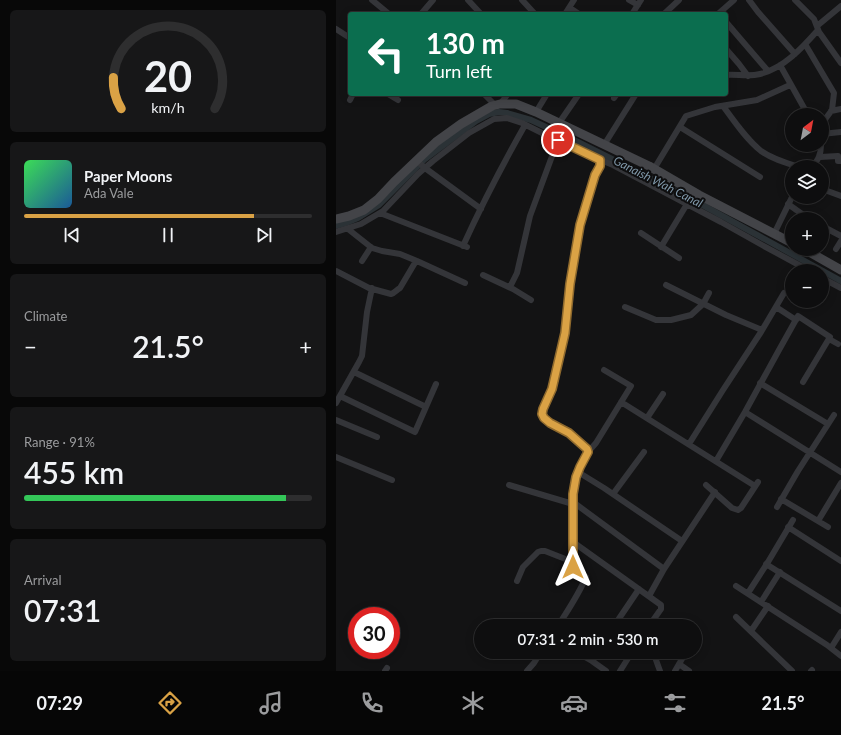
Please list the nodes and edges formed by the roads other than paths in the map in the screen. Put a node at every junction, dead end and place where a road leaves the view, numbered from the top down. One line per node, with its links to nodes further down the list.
1 (372, 0): 14 (street)
2 (433, 0): 15 (street)
3 (468, 0): 16 (street)
4 (522, 0): 17 (street)
5 (574, 0): 13 (street)
6 (629, 0): 11 (street)
7 (679, 0): 21 (street)
8 (734, 0): 22 (street)
9 (748, 0): 29 (street)
10 (796, 0): 24 (street)
11 (640, 3): 20 (street)
12 (840, 7): 24 (street)
13 (570, 8): 18 (street); 19 (street)
14 (387, 12)
15 (423, 12)
16 (479, 12)
17 (534, 12)
18 (567, 12)
19 (576, 12)
20 (634, 12)
21 (666, 12)
22 (720, 12)
23 (728, 24): 32 (street)
24 (817, 28): 27 (street); 30 (street)
25 (337, 31): 26 (street)
26 (348, 37)
27 (805, 44): 29 (street); 47 (street)
28 (728, 51): 34 (street)
29 (795, 54): 31 (street)
30 (841, 63)
31 (780, 65): 32 (street); 35 (street)
32 (768, 71): 34 (street)
33 (728, 75): 34 (street)
34 (748, 76)
35 (790, 85): 44 (street); 45 (street)
36 (391, 96): 42 (street)
37 (487, 96): 43 (street)
38 (506, 96): 43 (street)
39 (546, 96): 48 (street)
40 (578, 96): 51 (street)
41 (635, 96): 56 (street)
42 (398, 100)
43 (498, 105): 48 (street); 63 (street)
44 (723, 106): 52 (street); 62 (street)
45 (804, 108)
46 (841, 109): 47 (street)
47 (831, 111): 49 (street)
48 (536, 112): 51 (street)
49 (829, 114)
50 (525, 125): 55 (street); 63 (street); 70 (street)
51 (560, 127): 55 (street); 56 (street)
52 (680, 127): 64 (street); 65 (street)
53 (841, 132): 54 (street)
54 (829, 133)
55 (558, 139): 59 (street); 96 (street)
56 (604, 145): 64 (street)
57 (821, 152): 58 (street)
58 (820, 157): 60 (street); 61 (street)
59 (600, 160): 68 (street); 126 (street)
60 (818, 160)
61 (841, 161)
62 (785, 162)
63 (420, 164): 70 (street); 72 (street); 73 (street)
64 (654, 169): 78 (street)
65 (760, 177)
66 (829, 192): 67 (street)
67 (841, 196)
68 (687, 204): 83 (street); 89 (street)
69 (788, 204): 71 (street); 78 (street)
70 (481, 209): 72 (street)
71 (799, 212)
72 (380, 213): 74 (street)
73 (337, 218)
74 (348, 229): 76 (street); 82 (street)
75 (829, 230): 79 (street)
76 (336, 232)
77 (641, 233): 83 (street)
78 (774, 234): 80 (street)
79 (841, 236)
80 (785, 240)
81 (841, 241): 84 (street)
82 (371, 247): 87 (street); 88 (street)
83 (661, 247): 86 (street)
84 (836, 249)
85 (816, 256): 90 (street)
86 (679, 258)
87 (362, 261)
88 (416, 261): 94 (street); 97 (street)
89 (797, 264)
90 (841, 270)
91 (336, 271): 97 (street)
92 (483, 275): 96 (street)
93 (829, 282): 98 (street)
94 (465, 283)
95 (666, 285): 102 (street)
96 (510, 287): 101 (street)
97 (372, 288): 110 (street)
98 (841, 288)
99 (709, 293): 102 (street)
100 (784, 293): 104 (street)
101 (531, 300)
102 (703, 304): 103 (street); 106 (street)
103 (625, 307)
104 (776, 307): 105 (street); 106 (street)
105 (796, 320): 107 (street); 112 (street)
106 (762, 330): 125 (street)
107 (829, 339): 108 (street); 111 (street)
108 (838, 344)
109 (604, 370): 116 (street)
110 (354, 372): 115 (street); 118 (street)
111 (803, 382)
112 (760, 383): 119 (street); 123 (street)
113 (436, 384): 118 (street)
114 (663, 394): 121 (street)
115 (340, 396): 117 (street); 118 (street)
116 (621, 402): 121 (street); 126 (street)
117 (336, 403)
118 (426, 407)
119 (745, 412): 128 (street); 130 (street)
120 (834, 415): 123 (street)
121 (647, 418): 125 (street)
122 (336, 420): 124 (street)
123 (828, 424): 128 (street)
124 (377, 437)
125 (689, 444): 130 (street)
126 (588, 452): 131 (street)
127 (644, 452): 138 (street)
128 (810, 453): 132 (street); 139 (street)
129 (336, 457): 133 (street)
130 (716, 461): 137 (street)
131 (578, 472): 138 (street); 140 (street)
132 (841, 472)
133 (392, 480)
134 (841, 483): 143 (street)
135 (508, 485): 140 (street)
136 (706, 485): 137 (street)
137 (715, 492): 146 (street)
138 (613, 494): 146 (street)
139 (781, 499): 141 (street); 143 (street)
140 (573, 503): 147 (street); 151 (street)
141 (778, 507)
142 (793, 520): 144 (street)
143 (818, 521): 145 (street)
144 (788, 527): 148 (street); 150 (street)
145 (828, 527)
146 (682, 541): 151 (street)
147 (573, 542): 149 (street); 155 (street)
148 (841, 561)
149 (573, 562): 153 (street); 162 (street)
150 (766, 564): 152 (street); 156 (street)
151 (664, 569): 157 (street)
152 (780, 572): 158 (street); 160 (street)
153 (517, 581)
154 (736, 586): 156 (street)
155 (639, 589): 157 (street); 163 (street)
156 (748, 594): 158 (street)
157 (649, 596): 164 (street)
158 (761, 602): 159 (street)
159 (768, 606): 165 (street); 167 (street)
160 (841, 611)
161 (736, 617): 165 (street)
162 (562, 619)
163 (619, 619)
164 (654, 619)
165 (751, 631): 182 (street)
166 (841, 632): 167 (street)
167 (831, 648): 168 (street)
168 (841, 656)
169 (537, 659): 176 (street)
170 (588, 659): 174 (street)
171 (628, 659): 178 (street)
172 (682, 659): 175 (street)
173 (656, 660): 179 (street)
174 (592, 661): 177 (street)
175 (679, 664): 180 (street); 181 (street)
176 (528, 671)
177 (606, 671)
178 (620, 671)
179 (660, 671)
180 (675, 671)
181 (690, 671)
182 (792, 671)

